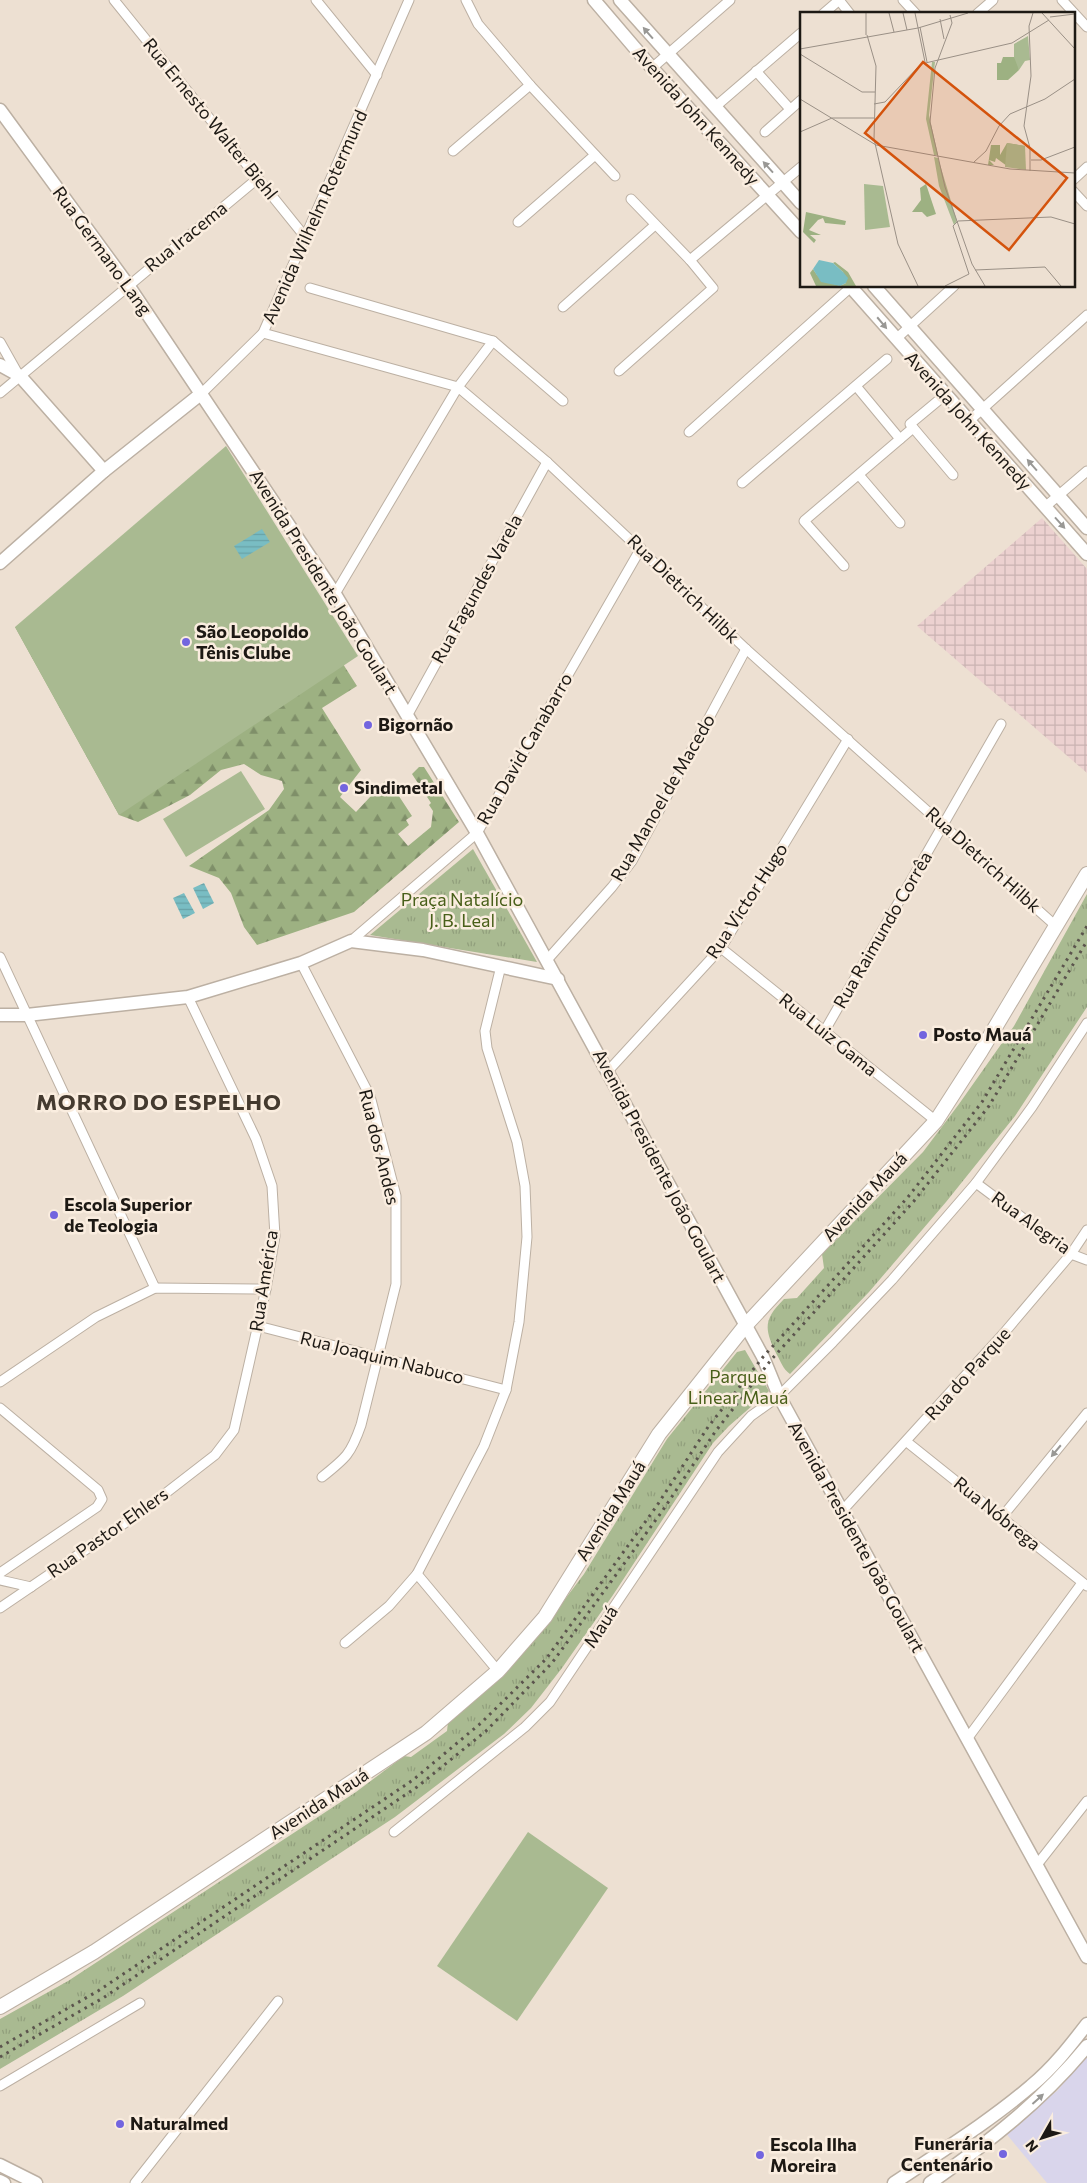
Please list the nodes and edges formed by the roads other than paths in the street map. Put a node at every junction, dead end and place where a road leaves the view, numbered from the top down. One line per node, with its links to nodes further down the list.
1 (114, 0): 35 (street, Rua Ernesto Walter Biehl)
2 (316, 0): 23 (street)
3 (409, 0): 23 (street, Avenida Wilhelm Rotermund)
4 (466, 0): 24 (street)
5 (594, 0): 21 (street, Avenida John Kennedy)
6 (620, 0): 20 (street, Avenida John Kennedy, one-way to 6)
7 (730, 0): 20 (street)
8 (839, 0): 12 (street); 13 (street)
9 (903, 0): 14 (street)
10 (993, 0): 15 (street)
11 (1062, 0): 16 (street)
12 (825, 12)
13 (848, 12)
14 (914, 12)
15 (979, 12)
16 (1073, 12)
17 (1074, 13): 18 (street)
18 (1087, 27)
19 (800, 34): 22 (street)
20 (667, 54): 21 (street); 26 (street, Avenida John Kennedy)
21 (652, 68): 39 (street, Avenida John Kennedy)
22 (756, 71): 26 (street); 27 (street)
23 (377, 76): 46 (street, Avenida Wilhelm Rotermund)
24 (530, 85): 30 (street); 31 (street)
25 (800, 101): 27 (street)
26 (715, 107): 37 (street, Avenida John Kennedy, one-way to 26)
27 (790, 109): 29 (street)
28 (2, 116): 48 (street, Rua Germano Lang)
29 (765, 132)
30 (453, 150)
31 (595, 155): 34 (street); 43 (street)
32 (800, 168): 37 (street)
33 (1087, 168): 36 (street)
34 (615, 176)
35 (257, 179): 46 (street, Rua Ernesto Walter Biehl); 48 (street, Rua Iracema)
36 (1074, 179)
37 (783, 183): 39 (street); 41 (street, Avenida John Kennedy)
38 (1074, 192): 42 (street)
39 (768, 196): 45 (street, Avenida John Kennedy); 47 (street)
40 (631, 199): 44 (street)
41 (800, 202)
42 (1087, 206)
43 (518, 222)
44 (655, 224): 47 (street); 54 (street)
45 (800, 231)
46 (306, 238): 57 (street, Avenida Wilhelm Rotermund)
47 (690, 260): 63 (street)
48 (128, 285): 64 (street, Rua Iracema); 68 (street, Rua Germano Lang)
49 (310, 288): 59 (street)
50 (850, 288): 74 (street)
51 (852, 288): 58 (street, Avenida John Kennedy, one-way to 58)
52 (876, 288): 56 (street, Avenida John Kennedy)
53 (952, 288): 56 (street)
54 (563, 306)
55 (1087, 315): 71 (street)
56 (909, 328): 58 (street); 71 (street, Avenida John Kennedy)
57 (263, 333): 66 (street, Rua Dietrich Hilbk); 68 (street, Avenida Wilhelm Rotermund)
58 (896, 339): 69 (street, Avenida John Kennedy)
59 (494, 341): 66 (street); 70 (street)
60 (0, 342): 64 (street)
61 (887, 360): 65 (street)
62 (0, 365): 64 (street)
63 (619, 371)
64 (20, 376): 67 (street, Rua Iracema); 77 (street)
65 (856, 386): 75 (street); 81 (street)
66 (458, 387): 76 (street, Rua Dietrich Hilbk); 90 (street)
67 (0, 393)
68 (202, 393): 77 (street, Avenida Wilhelm Rotermund); 90 (street, Avenida Presidente João Goulart)
69 (945, 395): 72 (street, Avenida John Kennedy); 73 (street)
70 (563, 401)
71 (982, 410): 72 (street); 82 (street, Avenida John Kennedy, one-way to 71)
72 (969, 422): 83 (street, Avenida John Kennedy)
73 (913, 428): 75 (street); 80 (street)
74 (689, 432)
75 (900, 439): 79 (street)
76 (547, 462): 86 (street, Rua Dietrich Hilbk); 92 (street, Rua Fagundes Varela)
77 (104, 471): 88 (street, Avenida Wilhelm Rotermund)
78 (1087, 471): 82 (street)
79 (858, 475): 84 (street); 89 (street)
80 (953, 475)
81 (742, 483)
82 (1059, 496): 83 (street); 85 (street, Avenida John Kennedy)
83 (1045, 507): 87 (street, Avenida John Kennedy, one-way to 87)
84 (900, 523)
85 (1087, 528)
86 (641, 548): 91 (street, Rua Dietrich Hilbk); 96 (street, Rua David Canabarro)
87 (1087, 554)
88 (0, 562)
89 (844, 566)
90 (335, 594): 92 (street, Avenida Presidente João Goulart)
91 (746, 649): 94 (street, Rua Dietrich Hilbk); 102 (street, Rua Manoel de Macedo)
92 (407, 716): 96 (street, Avenida Presidente João Goulart)
93 (1001, 724): 95 (street, Rua Raimundo Corrêa)
94 (848, 739): 95 (street, Rua Dietrich Hilbk); 100 (street, Rua Victor Hugo)
95 (944, 825): 98 (street, Rua Dietrich Hilbk); 110 (street, Rua Raimundo Corrêa)
96 (477, 833): 99 (street, Rua David Canabarro); 102 (street, Avenida Presidente João Goulart)
97 (1087, 874): 98 (main road, Avenida Mauá)
98 (1057, 926): 112 (main road, Avenida Mauá)
99 (350, 940): 103 (street); 104 (street)
100 (721, 948): 110 (street, Rua Luiz Gama); 111 (street, Rua Victor Hugo)
101 (0, 957): 108 (street)
102 (547, 960): 105 (street, Avenida Presidente João Goulart)
103 (300, 963): 106 (street); 121 (street, Rua dos Andes)
104 (501, 966): 105 (street); 123 (street)
105 (558, 979): 111 (street, Avenida Presidente João Goulart)
106 (188, 997): 108 (street); 118 (street, Rua América)
107 (0, 1015): 108 (street)
108 (27, 1015): 117 (street)
109 (1087, 1023): 113 (street)
110 (824, 1032): 112 (street, Rua Luiz Gama)
111 (608, 1071): 120 (street, Avenida Presidente João Goulart)
112 (936, 1121): 120 (main road, Avenida Mauá)
113 (976, 1183): 115 (street, Rua Alegria); 124 (street)
114 (1087, 1230): 115 (street, Rua do Parque)
115 (1070, 1254): 116 (street, Rua Alegria); 127 (street, Rua do Parque)
116 (1087, 1260)
117 (155, 1288): 118 (street); 122 (street)
118 (266, 1288): 119 (street, Rua América)
119 (258, 1326): 121 (street, Rua Joaquim Nabuco); 128 (street, Rua América)
120 (745, 1326): 124 (street, Avenida Presidente João Goulart); 139 (main road, Avenida Mauá)
121 (377, 1357): 123 (street, Rua Joaquim Nabuco); 129 (street, Rua dos Andes)
122 (0, 1382)
123 (506, 1390): 133 (street)
124 (779, 1396): 130 (street, Avenida Presidente João Goulart); 142 (street, Mauá)
125 (0, 1408): 132 (street)
126 (1087, 1414): 131 (street, one-way to 131)
127 (907, 1442): 130 (street, Rua do Parque); 131 (street, Rua Nóbrega)
128 (215, 1455): 136 (street, Rua Pastor Ehlers)
129 (322, 1477)
130 (842, 1511): 140 (street, Avenida Presidente João Goulart)
131 (1002, 1516): 135 (street, Rua Nóbrega)
132 (0, 1573)
133 (417, 1574): 138 (street); 139 (street)
134 (0, 1580): 136 (street)
135 (1085, 1584): 140 (street)
136 (30, 1587): 137 (street, Rua Pastor Ehlers)
137 (0, 1608)
138 (345, 1643)
139 (498, 1671): 147 (main road, Avenida Mauá)
140 (967, 1739): 143 (street, Avenida Presidente João Goulart)
141 (1087, 1801): 143 (street)
142 (394, 1832)
143 (1036, 1866): 144 (street, Avenida Presidente João Goulart)
144 (1087, 1958)
145 (278, 2001): 160 (street)
146 (140, 2003): 151 (street)
147 (0, 2006)
148 (1087, 2024): 150 (street)
149 (1087, 2046): 150 (street)
150 (1068, 2059): 152 (street); 153 (street, one-way to 150)
151 (0, 2086)
152 (995, 2113): 153 (street); 154 (street)
153 (1005, 2126): 155 (street)
154 (962, 2138): 155 (street); 161 (street)
155 (973, 2151): 162 (street)
156 (0, 2165): 159 (street)
157 (0, 2181): 158 (street)
158 (4, 2183)
159 (36, 2183)
160 (135, 2183)
161 (894, 2183)
162 (930, 2183)

